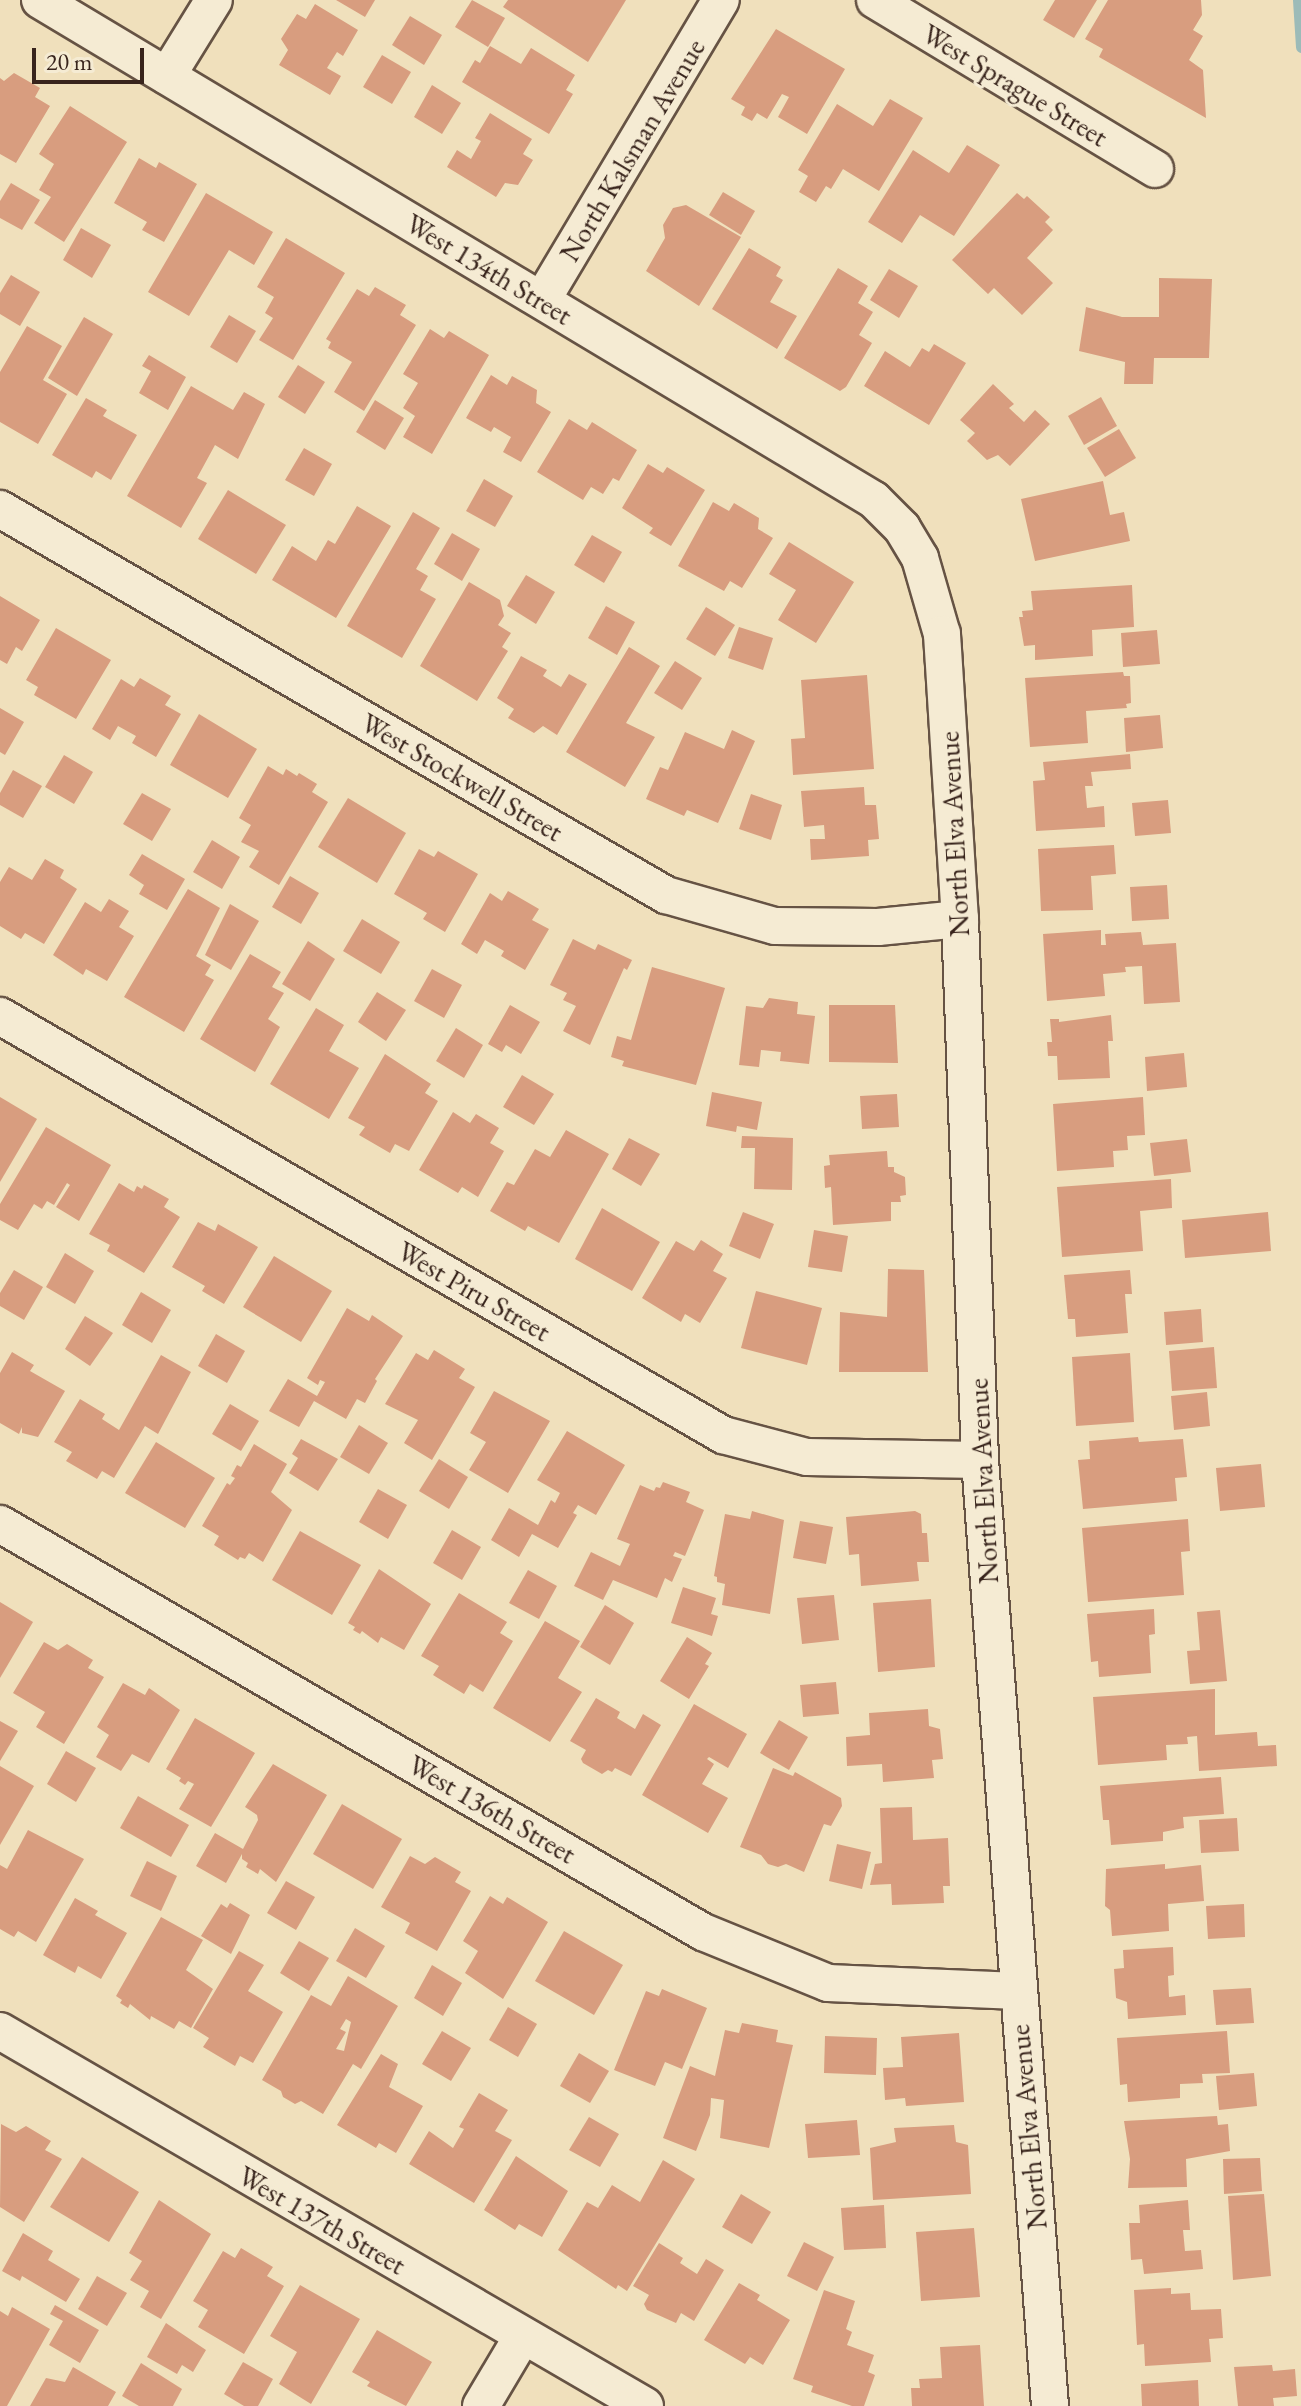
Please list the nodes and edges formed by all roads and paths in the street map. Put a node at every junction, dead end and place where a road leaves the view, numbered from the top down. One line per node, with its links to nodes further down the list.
1 (40, 0): 5 (street, West 134th Street)
2 (214, 0): 5 (street)
3 (721, 0): 7 (street, North Kalsman Avenue)
4 (875, 0): 6 (street, West Sprague Street)
5 (167, 76): 7 (street, West 134th Street)
6 (1155, 169)
7 (542, 300): 9 (street, West 134th Street)
8 (0, 509): 10 (street, West Stockwell Street)
9 (920, 558): 10 (street, North Elva Avenue)
10 (960, 919): 12 (street, North Elva Avenue)
11 (0, 1016): 12 (street, West Piru Street)
12 (980, 1460): 14 (street, North Elva Avenue)
13 (0, 1524): 14 (street, West 136th Street)
14 (1018, 1991): 19 (street, North Elva Avenue)
15 (0, 2031): 16 (street, West 137th Street)
16 (522, 2337): 17 (street); 18 (street, West 137th Street)
17 (481, 2406)
18 (645, 2406)
19 (1050, 2406)

